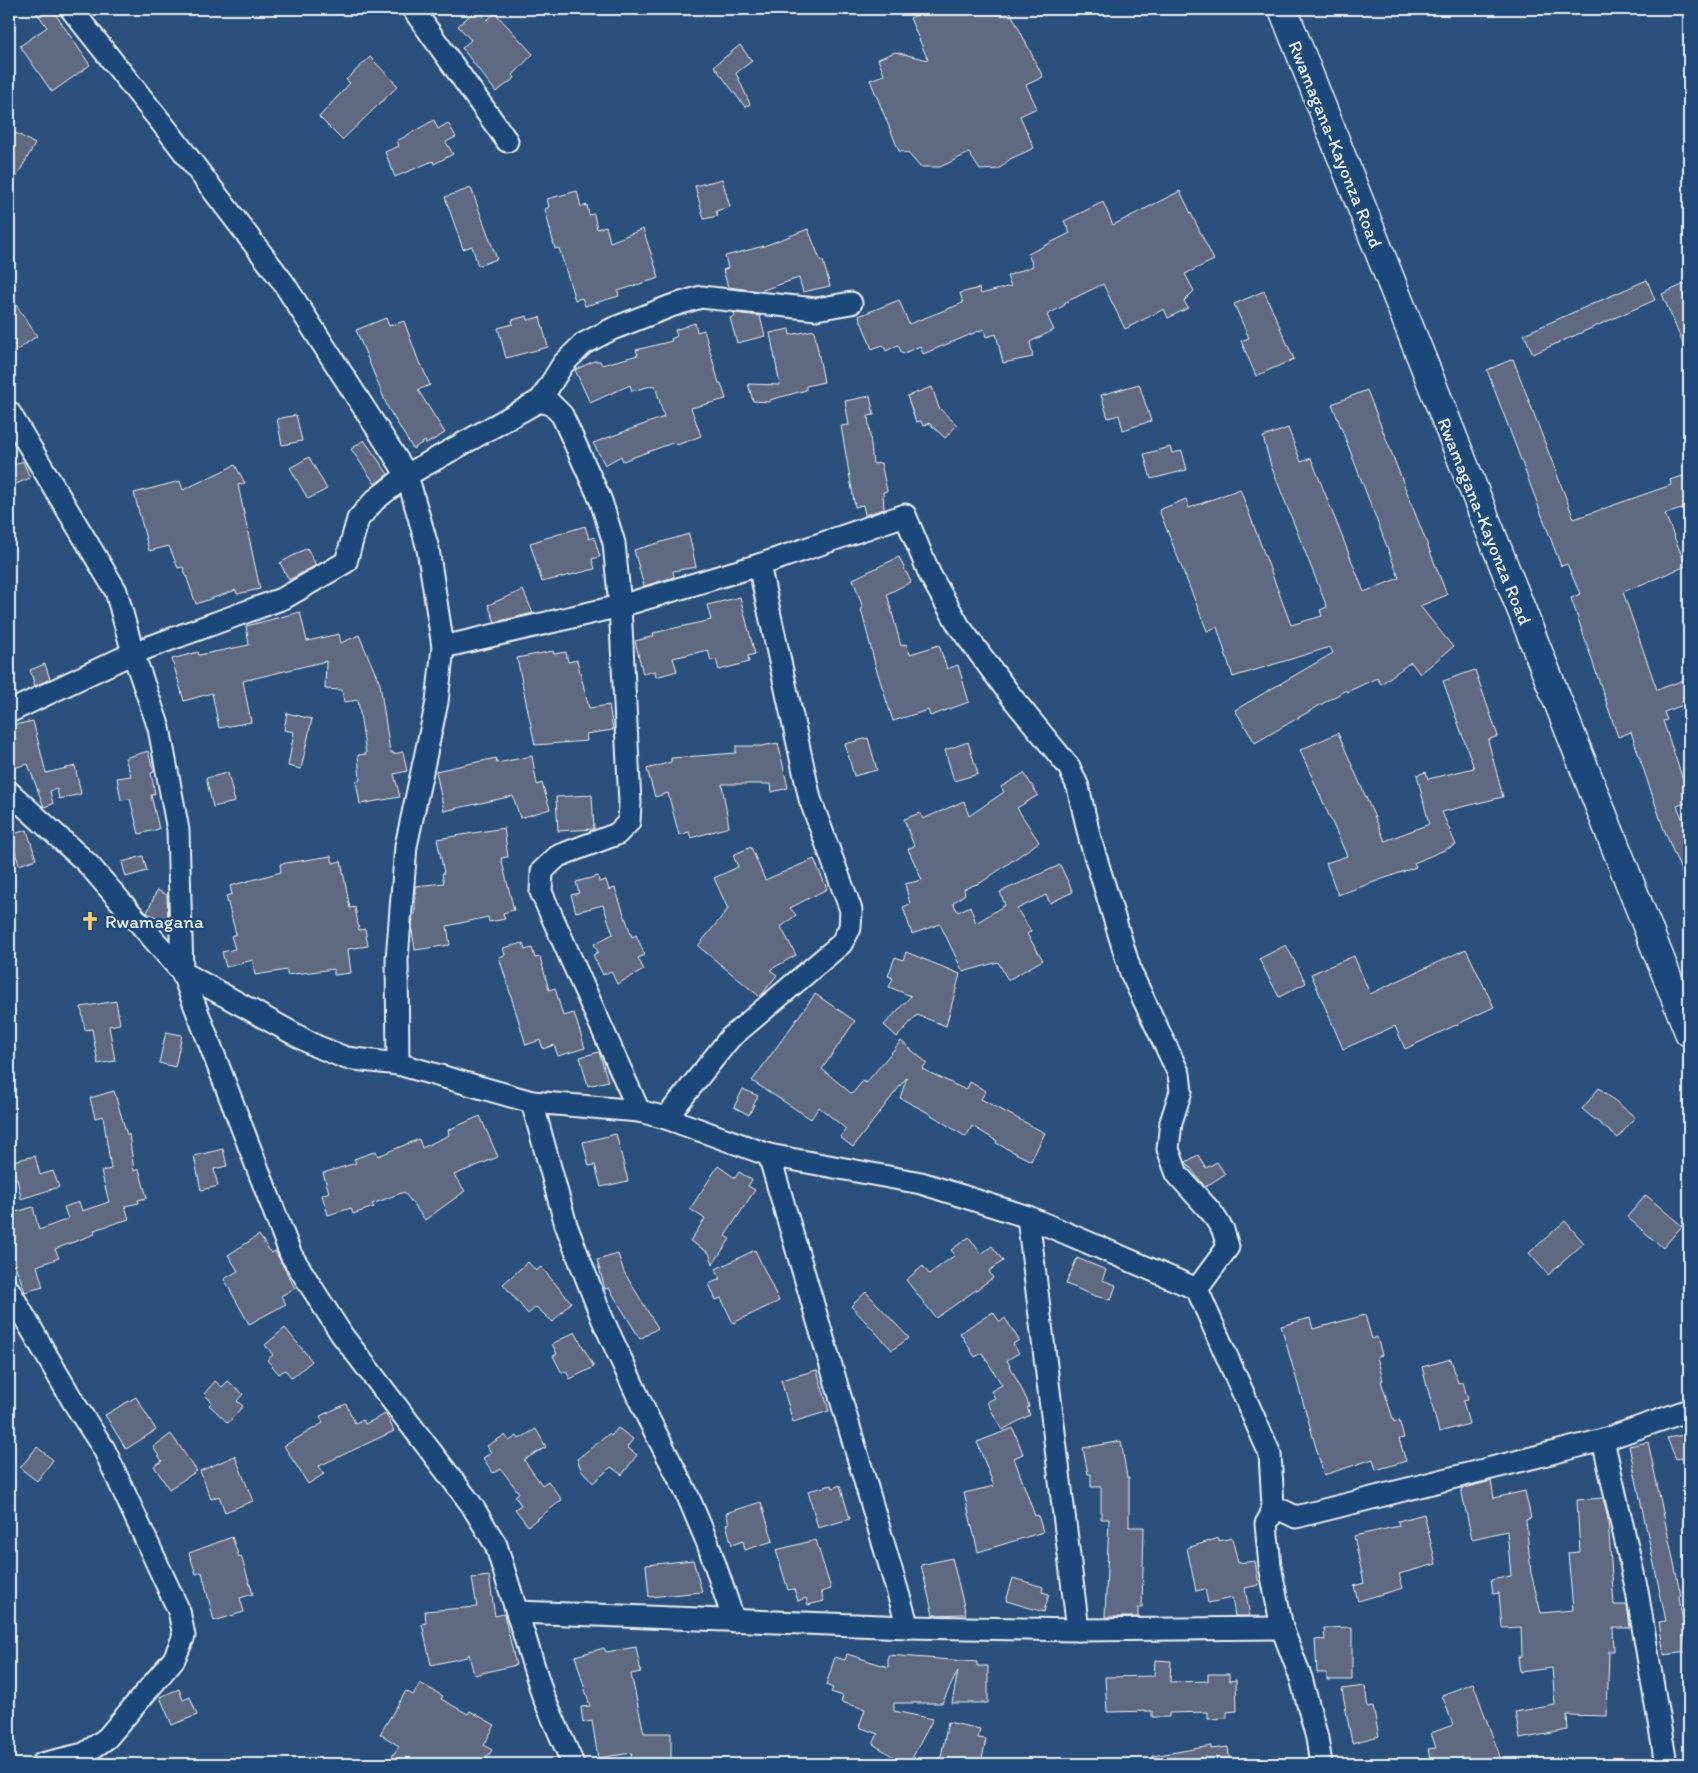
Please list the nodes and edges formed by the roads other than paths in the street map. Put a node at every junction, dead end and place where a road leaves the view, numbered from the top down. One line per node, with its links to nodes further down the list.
1 (71, 9): 8 (street)
2 (413, 9): 4 (street)
3 (1283, 9): 16 (highway, Rwamagana-Kayonza Road)
4 (507, 141)
5 (851, 303): 6 (street)
6 (540, 401): 8 (street); 10 (street)
7 (9, 412): 12 (street)
8 (407, 475): 11 (street); 12 (street)
9 (759, 565): 10 (street); 20 (street); 23 (street)
10 (620, 606): 11 (street); 19 (street)
11 (444, 647): 17 (street)
12 (133, 653): 13 (street); 15 (street)
13 (9, 712)
14 (9, 792): 15 (street)
15 (182, 972): 17 (street); 28 (street)
16 (1689, 1032)
17 (398, 1064): 18 (street)
18 (532, 1102): 19 (street); 29 (street)
19 (639, 1111): 20 (street)
20 (666, 1118): 21 (street)
21 (769, 1155): 22 (street); 30 (street)
22 (1028, 1217): 23 (street); 32 (street)
23 (1198, 1289): 27 (street)
24 (9, 1290): 33 (street)
25 (1689, 1410): 26 (street)
26 (1603, 1440): 27 (street); 36 (street)
27 (1273, 1506): 31 (street)
28 (517, 1612): 29 (street); 34 (street)
29 (734, 1621): 30 (street)
30 (908, 1627): 32 (street)
31 (1282, 1628): 32 (street); 35 (street)
32 (1078, 1630)
33 (42, 1764)
34 (573, 1764)
35 (1322, 1764)
36 (1666, 1764)

